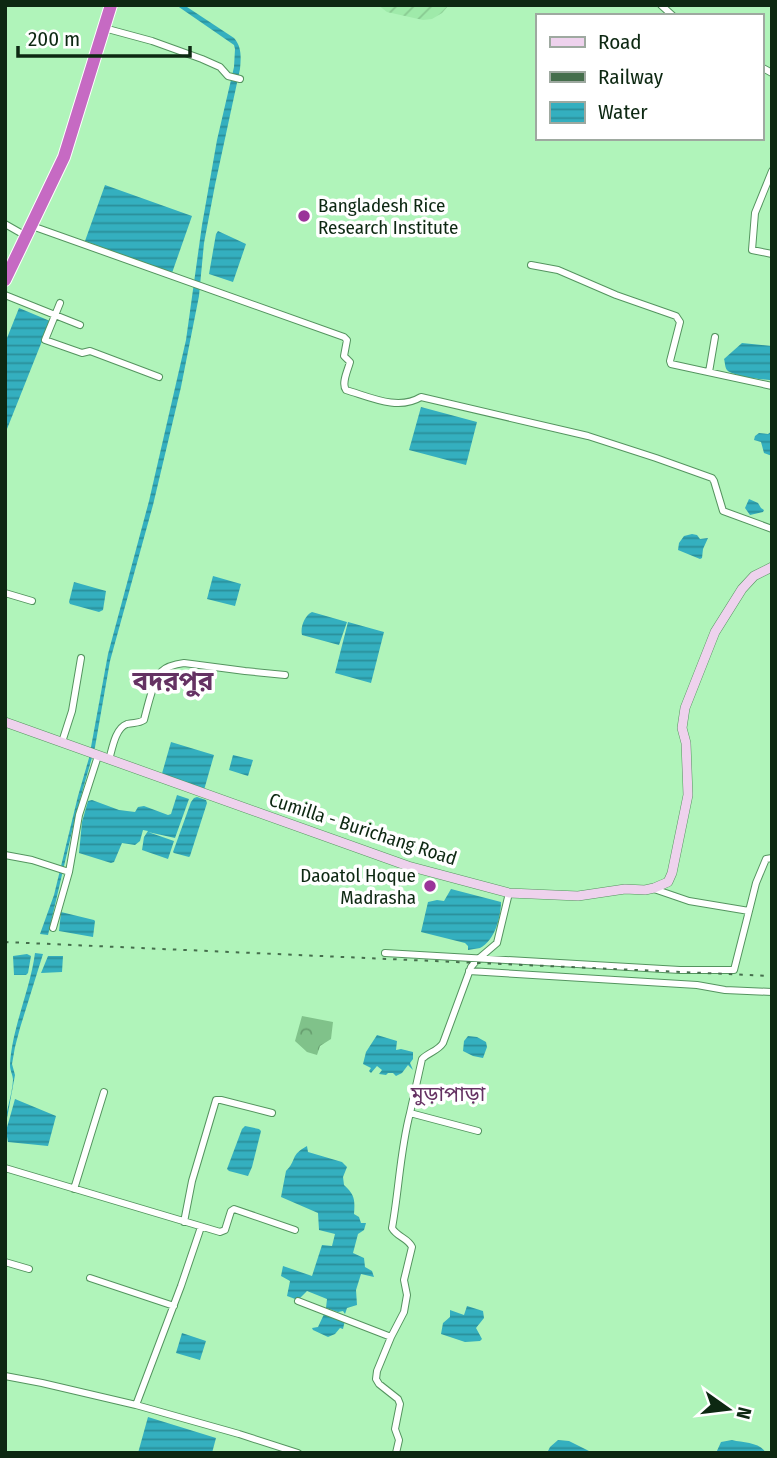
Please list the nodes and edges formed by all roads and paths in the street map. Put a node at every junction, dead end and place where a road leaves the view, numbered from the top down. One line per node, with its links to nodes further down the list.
1 (111, 5): 2 (highway)
2 (104, 28): 3 (street); 6 (highway)
3 (240, 79)
4 (772, 172): 7 (street)
5 (5, 224): 6 (street)
6 (29, 231): 9 (highway); 18 (street)
7 (772, 254)
8 (531, 265): 15 (street)
9 (5, 281)
10 (5, 295): 12 (street)
11 (60, 303): 12 (street)
12 (55, 315): 13 (street); 16 (street)
13 (80, 325)
14 (715, 337): 15 (street)
15 (709, 372): 17 (street)
16 (159, 377)
17 (772, 386)
18 (772, 529)
19 (772, 567): 31 (main road)
20 (5, 593): 21 (street)
21 (32, 601)
22 (81, 658): 25 (street)
23 (285, 675): 27 (street)
24 (5, 722): 25 (main road, Cumilla - Burichang Road)
25 (62, 742): 26 (main road, Cumilla - Burichang Road)
26 (98, 756): 27 (main road, Cumilla - Burichang Road); 30 (street)
27 (109, 761): 32 (main road, Cumilla - Burichang Road)
28 (5, 855): 30 (street)
29 (772, 858): 33 (street)
30 (67, 872): 34 (street)
31 (654, 888): 32 (main road, Cumilla - Burichang Road); 33 (street)
32 (509, 892): 36 (street)
33 (749, 911): 36 (street)
34 (53, 928)
35 (385, 953): 36 (street)
36 (477, 960): 37 (street)
37 (469, 971): 38 (street); 41 (street)
38 (772, 992)
39 (104, 1091): 44 (street)
40 (272, 1113): 45 (street)
41 (410, 1113): 42 (street); 53 (street)
42 (478, 1131)
43 (5, 1168): 44 (street)
44 (74, 1189): 45 (street)
45 (184, 1222): 46 (street)
46 (201, 1227): 47 (street); 52 (street)
47 (295, 1230)
48 (5, 1262): 49 (street)
49 (29, 1269)
50 (90, 1278): 52 (street)
51 (298, 1301): 53 (street)
52 (174, 1306): 55 (street)
53 (391, 1337): 57 (street)
54 (5, 1376): 55 (street)
55 (136, 1405): 56 (street)
56 (298, 1453)
57 (396, 1453)

